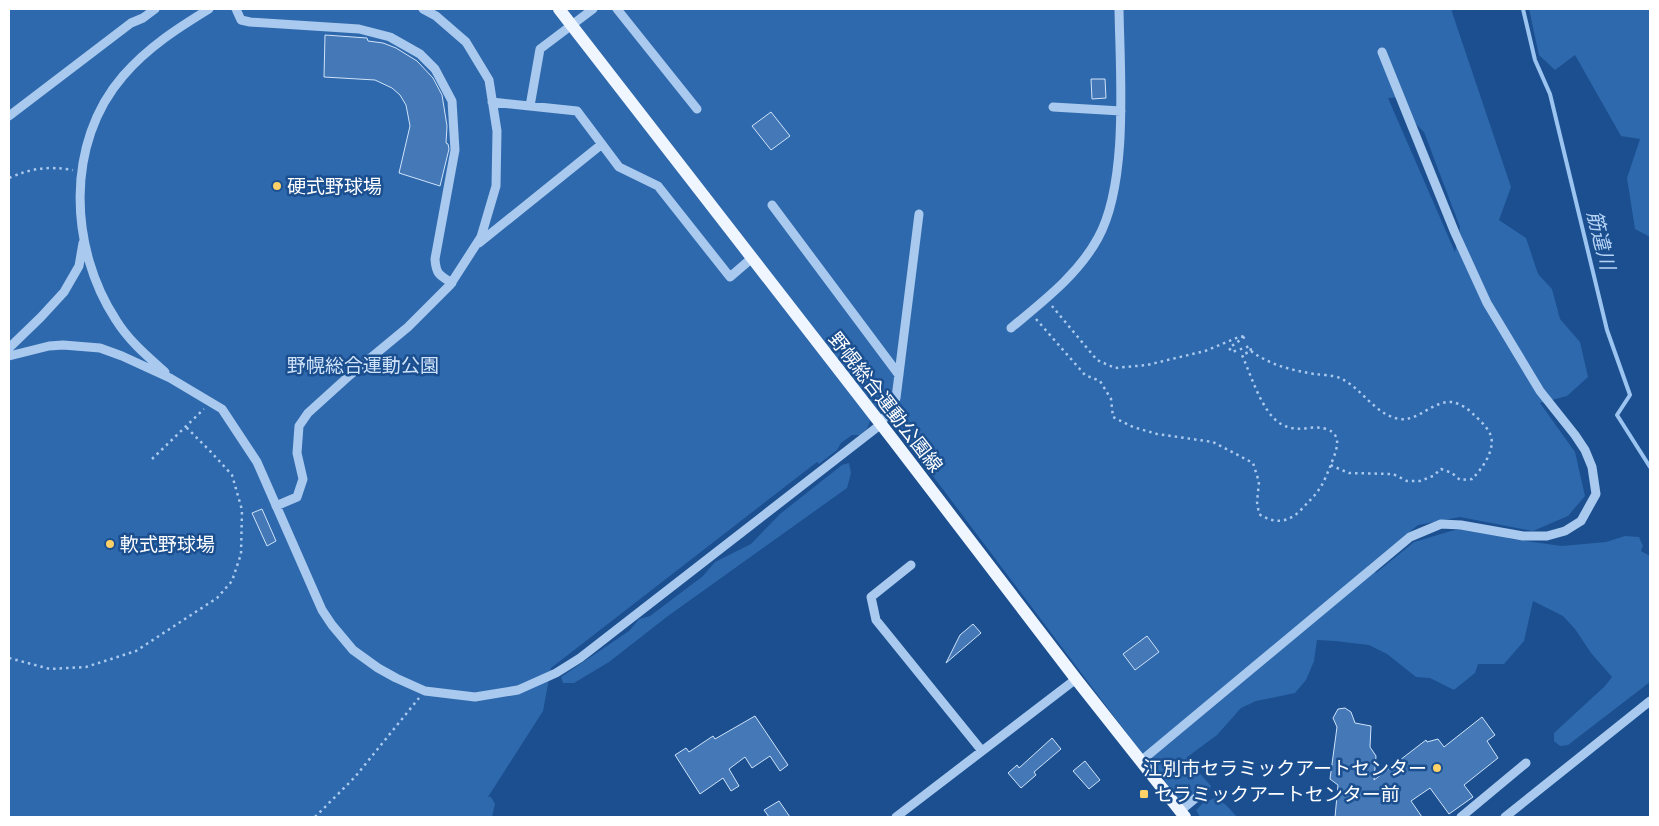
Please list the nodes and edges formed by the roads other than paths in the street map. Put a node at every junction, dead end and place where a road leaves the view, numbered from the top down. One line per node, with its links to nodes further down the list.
1 (155, 9): 16 (street)
2 (209, 9): 20 (street)
3 (236, 9): 23 (street)
4 (423, 9): 11 (street)
5 (559, 9): 9 (main road, 野幌総合運動公園線)
6 (593, 9): 9 (street)
7 (617, 9): 14 (street)
8 (1119, 9): 15 (street)
9 (572, 25): 12 (street); 22 (main road, 野幌総合運動公園線)
10 (1382, 52): 35 (street)
11 (492, 102): 12 (street); 21 (street)
12 (530, 106): 17 (street)
13 (1053, 107): 15 (street)
14 (697, 109)
15 (1120, 112): 24 (street)
16 (9, 116)
17 (602, 144): 21 (street); 22 (street)
18 (772, 204): 27 (street)
19 (919, 214): 27 (street)
20 (83, 240): 25 (street); 28 (street)
21 (474, 247): 23 (street)
22 (752, 258): 29 (main road, 野幌総合運動公園線)
23 (452, 282): 30 (street)
24 (1011, 328)
25 (9, 348)
26 (9, 356): 28 (street)
27 (899, 375): 29 (street)
28 (170, 378): 30 (street)
29 (880, 425): 30 (street); 32 (main road, 野幌総合運動公園線)
30 (276, 506)
31 (911, 565): 34 (street)
32 (1076, 680): 34 (street); 35 (main road, 野幌総合運動公園線)
33 (1650, 701): 41 (street)
34 (982, 751): 39 (street)
35 (1141, 761): 38 (main road, 野幌総合運動公園線)
36 (1526, 763): 40 (street)
37 (1203, 792): 38 (street)
38 (1182, 814)
39 (896, 817)
40 (1461, 817)
41 (1505, 817)

